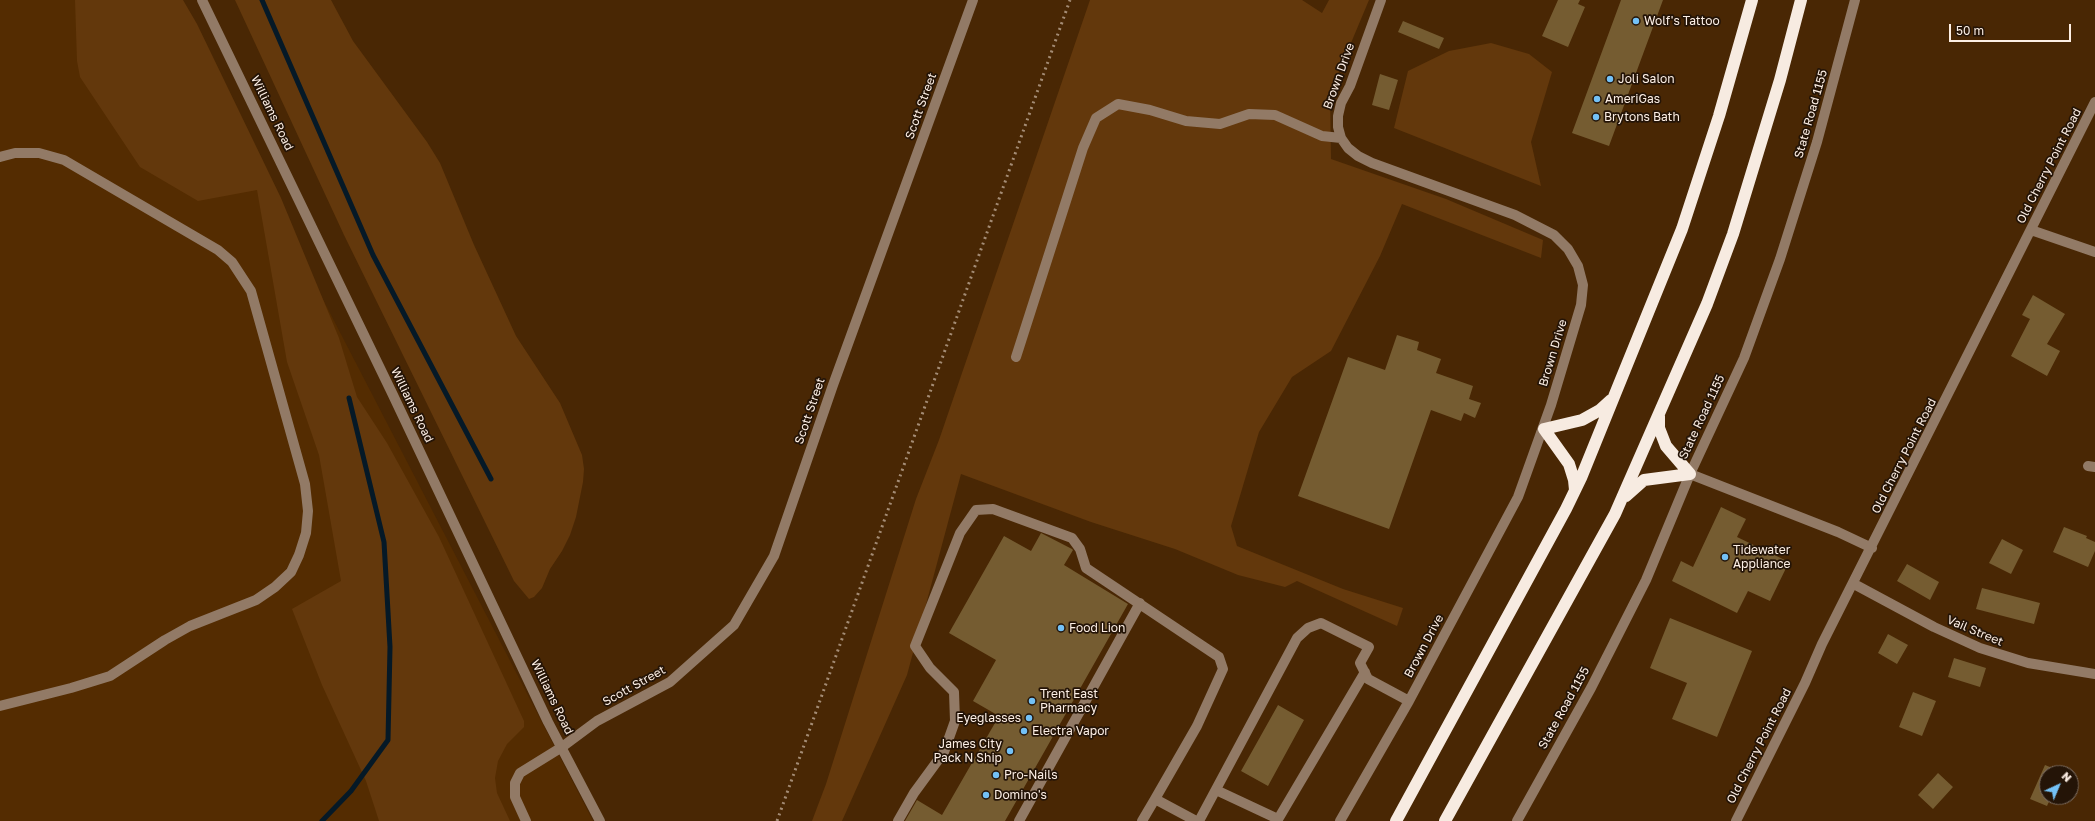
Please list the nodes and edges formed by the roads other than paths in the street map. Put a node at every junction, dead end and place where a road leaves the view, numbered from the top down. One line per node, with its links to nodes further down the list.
1 (202, 0): 26 (street, Williams Road)
2 (973, 0): 26 (street, Scott Street)
3 (1381, 0): 8 (street, Brown Drive)
4 (1752, 0): 13 (highway)
5 (1801, 0): 14 (highway)
6 (1855, 0): 16 (street, State Road 1155)
7 (2095, 102): 10 (street, Old Cherry Point Road)
8 (1341, 138): 12 (street); 15 (street, Brown Drive)
9 (0, 157): 25 (street)
10 (2031, 230): 11 (street); 19 (street, Old Cherry Point Road)
11 (2095, 252)
12 (1016, 357)
13 (1614, 396): 15 (highway); 17 (highway)
14 (1660, 408): 16 (highway); 18 (highway)
15 (1544, 429): 17 (highway); 24 (street, Brown Drive)
16 (1690, 474): 18 (highway); 19 (street); 40 (street, State Road 1155)
17 (1575, 490): 38 (highway)
18 (1615, 514): 39 (highway)
19 (1872, 548): 20 (street, Old Cherry Point Road)
20 (1854, 584): 23 (street, Vail Street); 41 (street, Old Cherry Point Road)
21 (1140, 603): 28 (street); 32 (street); 33 (street)
22 (1365, 672): 24 (street); 27 (street); 29 (street)
23 (2095, 674)
24 (1409, 701): 37 (street, Brown Drive)
25 (0, 706)
26 (562, 747): 30 (street, Scott Street); 31 (street, Williams Road)
27 (1216, 790): 29 (street); 36 (street)
28 (1155, 799): 34 (street); 35 (street)
29 (1278, 820)
30 (526, 821)
31 (600, 821)
32 (898, 821)
33 (1019, 821)
34 (1142, 821)
35 (1196, 821)
36 (1199, 821)
37 (1340, 821)
38 (1396, 821)
39 (1446, 821)
40 (1517, 821)
41 (1736, 821)

